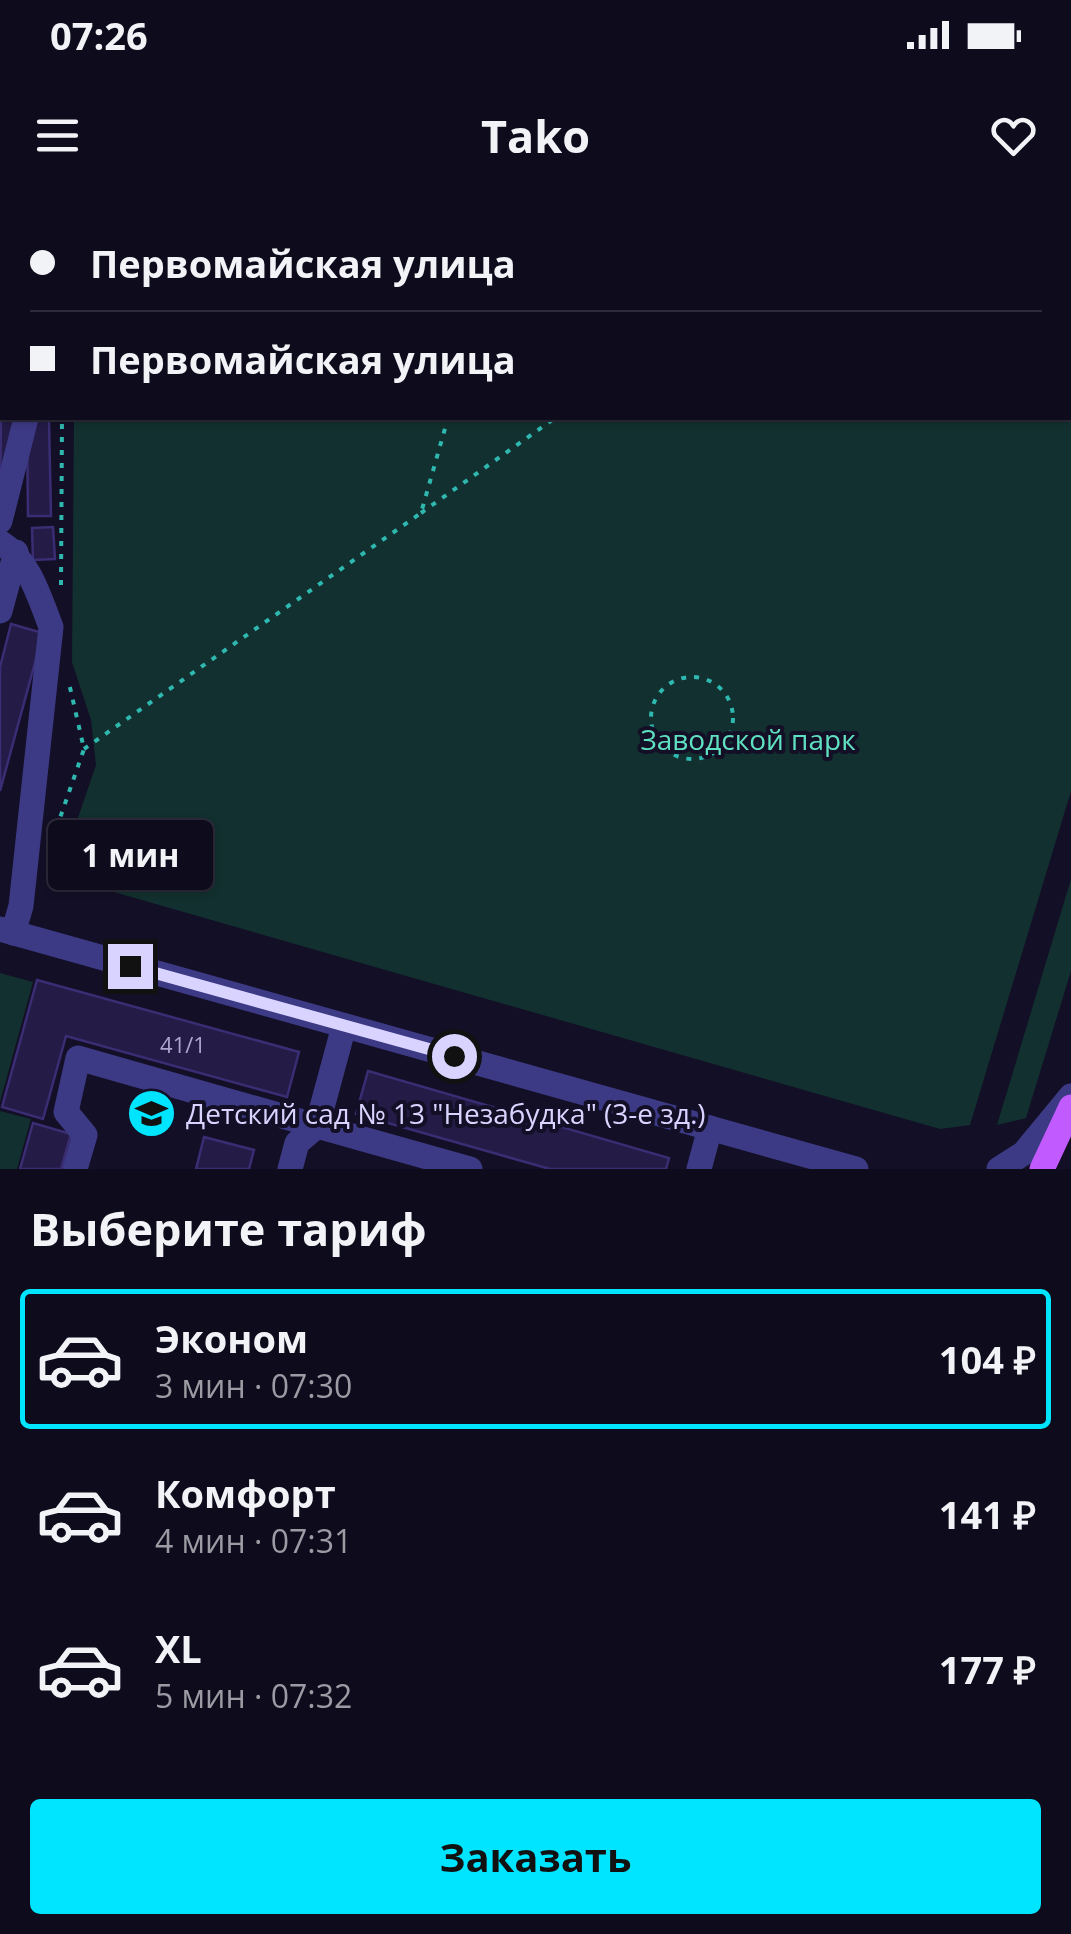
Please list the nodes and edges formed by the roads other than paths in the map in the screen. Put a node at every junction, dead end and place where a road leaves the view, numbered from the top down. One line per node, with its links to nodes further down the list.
1 (25, 420): 2 (street)
2 (0, 521)
3 (8, 547): 4 (street); 5 (street)
4 (0, 612)
5 (6, 931): 6 (street)
6 (344, 1026): 9 (street); 10 (street)
7 (1071, 1096): 17 (street)
8 (1071, 1107): 18 (main road)
9 (317, 1126): 11 (street); 12 (street); 13 (street)
10 (710, 1128): 15 (street); 16 (street)
11 (434, 1164): 14 (street)
12 (75, 1169)
13 (290, 1169)
14 (470, 1169)
15 (699, 1169)
16 (856, 1169)
17 (1000, 1169)
18 (1042, 1169)

